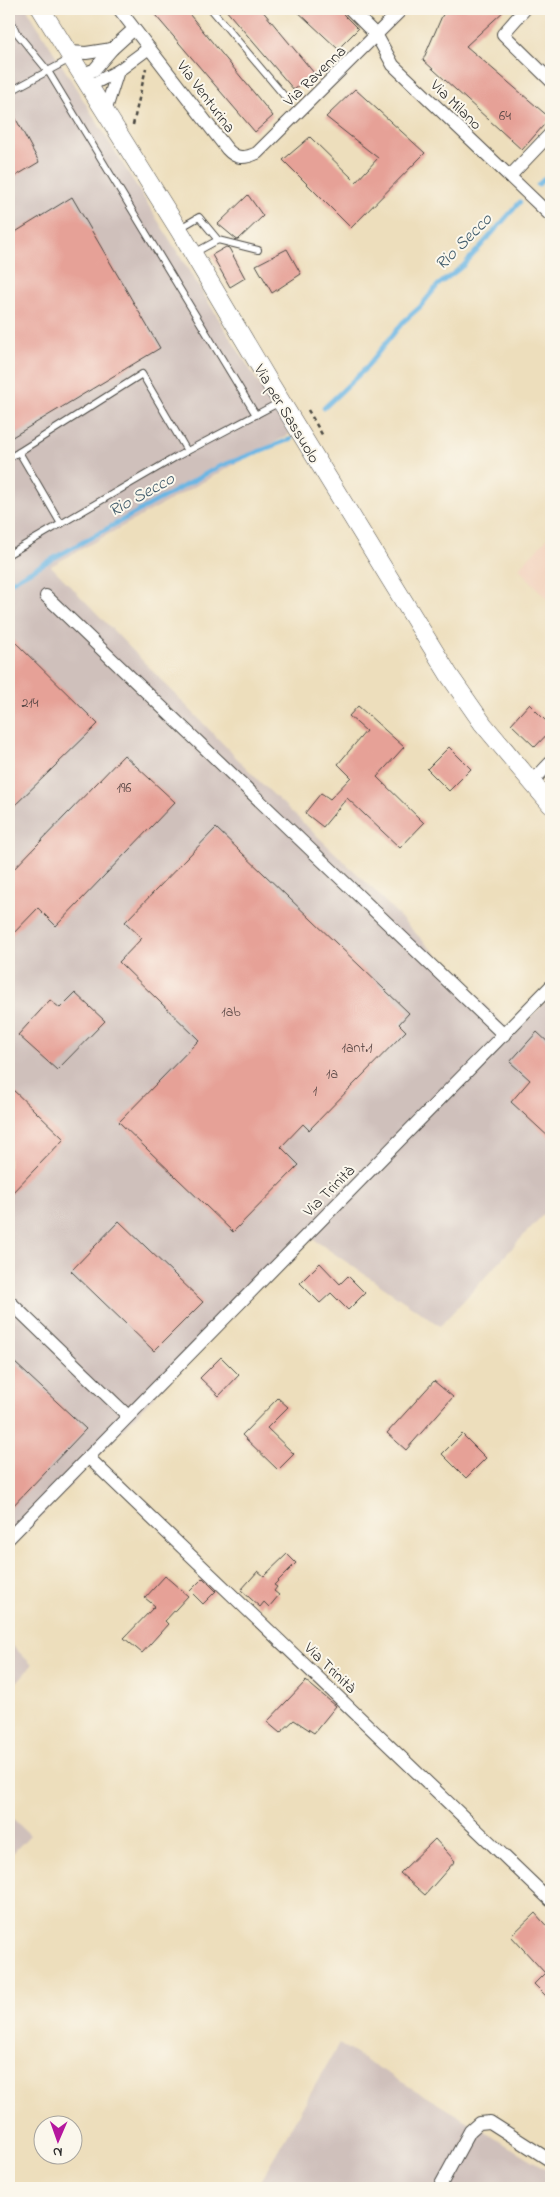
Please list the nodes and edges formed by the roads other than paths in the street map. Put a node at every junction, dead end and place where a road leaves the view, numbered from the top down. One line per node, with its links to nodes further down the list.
1 (41, 9): 12 (main road, Via per Sassuolo)
2 (119, 9): 8 (street, Via Venturina)
3 (211, 9): 18 (lane, Via Ravenna)
4 (350, 9): 9 (street, Via Milano)
5 (402, 9): 9 (street, Via Ravenna)
6 (525, 9): 16 (street)
7 (9, 14): 13 (lane)
8 (134, 29): 10 (street, Via Venturina); 11 (street)
9 (377, 36): 21 (street, Via Ravenna); 22 (street, Via Milano)
10 (149, 48): 14 (street); 21 (street, Via Venturina)
11 (112, 49): 12 (street); 15 (street)
12 (71, 55): 13 (lane); 15 (main road, Via per Sassuolo)
13 (48, 71): 17 (lane); 29 (lane)
14 (118, 71): 15 (street); 19 (street)
15 (86, 80): 19 (main road, Via per Sassuolo)
16 (551, 81)
17 (9, 92)
18 (286, 98)
19 (105, 112): 24 (main road, Via per Sassuolo)
20 (551, 132): 22 (street)
21 (242, 158)
22 (510, 176): 23 (street, Via Milano)
23 (551, 216)
24 (179, 230): 25 (lane); 27 (main road, Via per Sassuolo)
25 (218, 240): 26 (lane); 27 (lane)
26 (258, 250)
27 (193, 253): 28 (main road, Via per Sassuolo)
28 (281, 401): 29 (lane); 37 (main road, Via per Sassuolo)
29 (256, 415): 30 (lane)
30 (187, 451): 31 (lane); 33 (lane)
31 (19, 452): 32 (lane); 33 (lane)
32 (9, 458)
33 (61, 524): 34 (lane)
34 (9, 554)
35 (46, 596): 40 (street)
36 (551, 762): 37 (street)
37 (531, 783): 38 (main road, Via per Sassuolo)
38 (551, 805)
39 (551, 986): 40 (street, Via Trinità)
40 (504, 1035): 42 (street, Via Trinità)
41 (9, 1301): 42 (street)
42 (128, 1416): 43 (street, Via Trinità)
43 (88, 1457): 44 (street, Via Trinità); 45 (street, Via Trinità)
44 (9, 1538)
45 (551, 1902)
46 (551, 2161): 47 (street)
47 (439, 2188)

